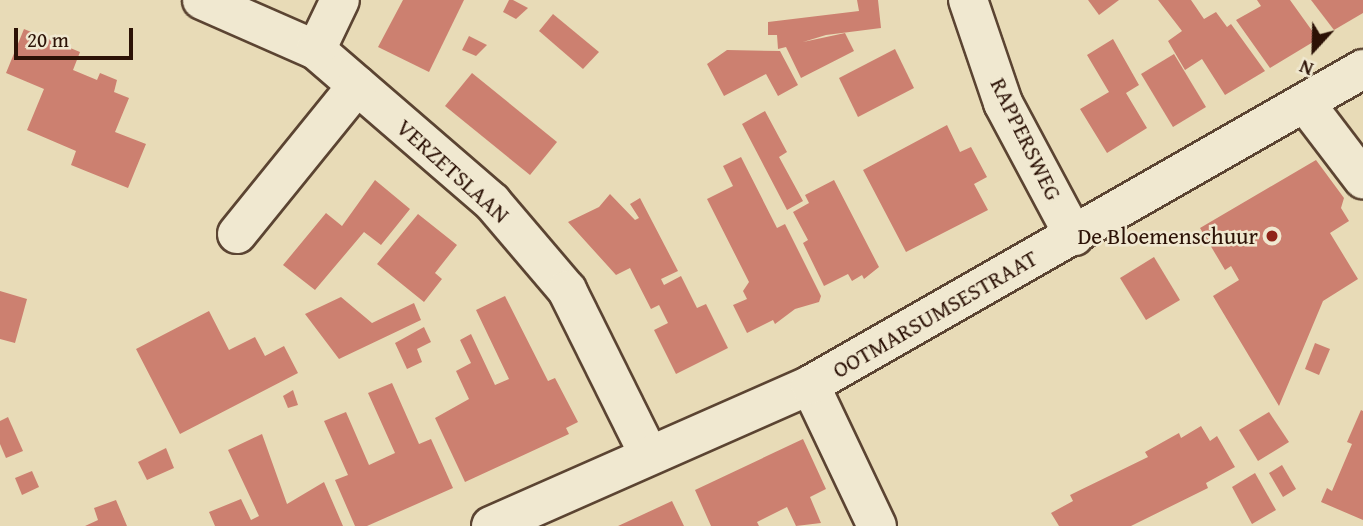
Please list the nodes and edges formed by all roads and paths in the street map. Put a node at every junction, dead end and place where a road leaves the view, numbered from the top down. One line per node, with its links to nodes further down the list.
1 (202, 0): 4 (street, VERZETSLAAN)
2 (340, 0): 4 (street)
3 (968, 0): 10 (street, RAPPERSWEG)
4 (316, 50): 6 (street, VERZETSLAAN)
5 (1363, 69): 7 (street, OOTMARSUMSESTRAAT)
6 (357, 86): 9 (street); 12 (street, VERZETSLAAN)
7 (1305, 103): 8 (street); 10 (street, OOTMARSUMSESTRAAT)
8 (1363, 179)
9 (236, 233)
10 (1074, 236): 11 (street, OOTMARSUMSESTRAAT)
11 (810, 385): 12 (street, OOTMARSUMSESTRAAT); 14 (street)
12 (649, 456): 13 (street, OOTMARSUMSESTRAAT)
13 (491, 526)
14 (877, 526)

